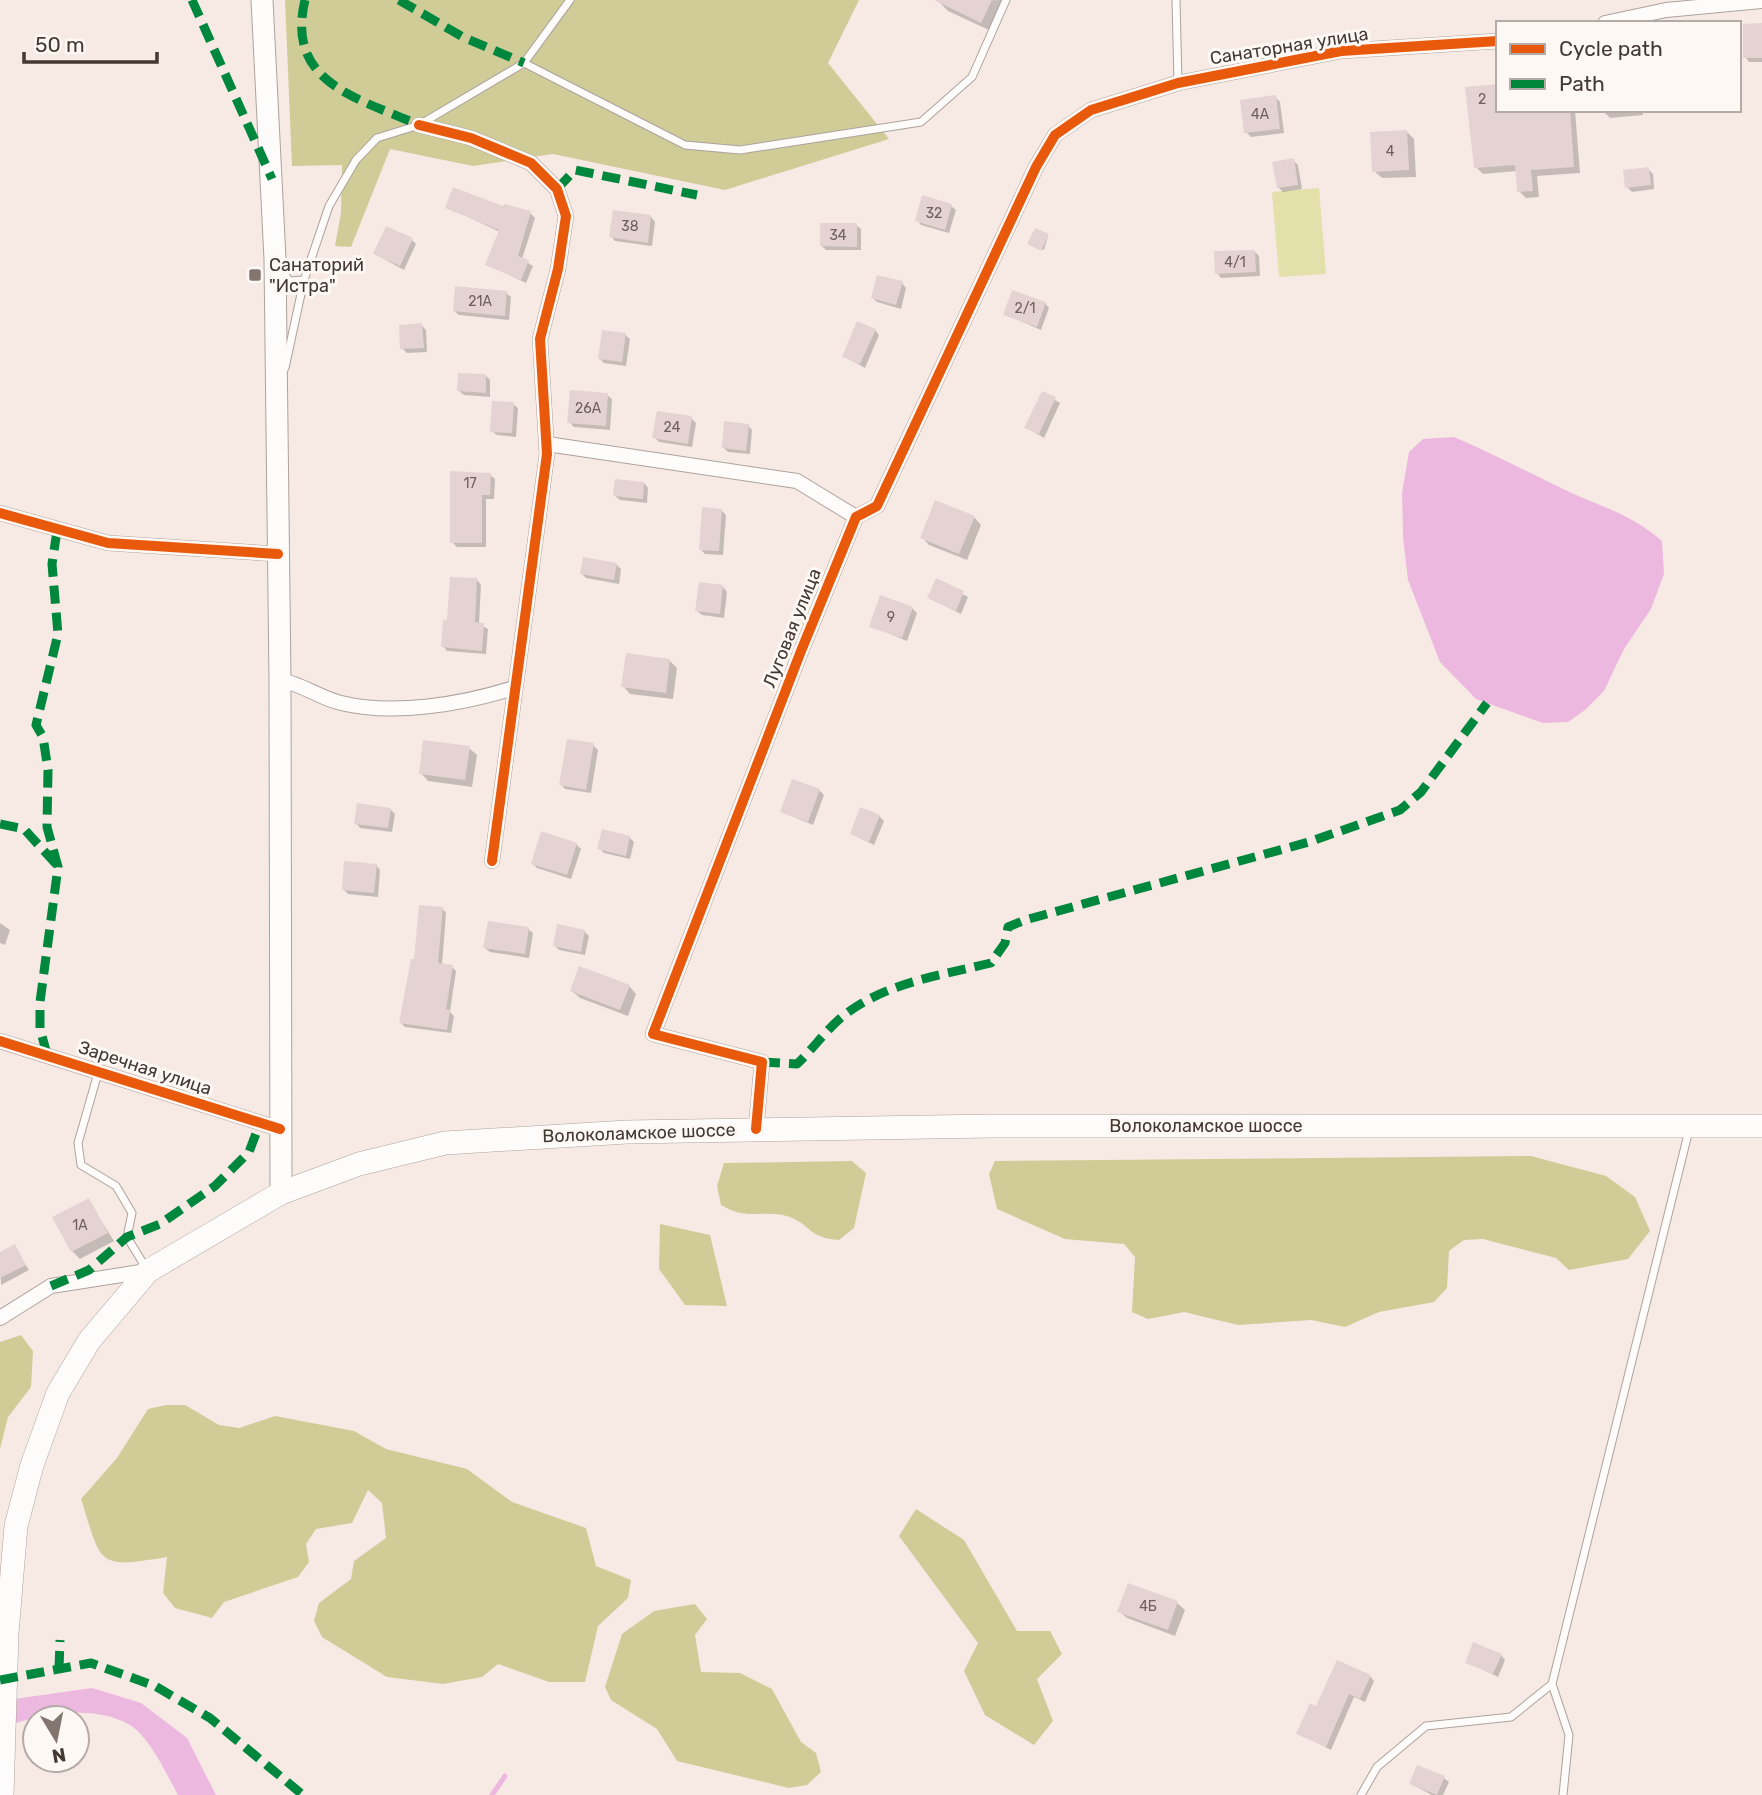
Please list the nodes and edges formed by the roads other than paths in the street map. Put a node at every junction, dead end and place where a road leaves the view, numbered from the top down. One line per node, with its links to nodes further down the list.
1 (262, 0): 12 (main road)
2 (570, 0): 8 (lane)
3 (1006, 0): 8 (lane)
4 (1176, 0): 9 (lane)
5 (1762, 1): 6 (street)
6 (1614, 21)
7 (1496, 41): 9 (street, Санаторная улица)
8 (524, 63): 11 (lane)
9 (1178, 83): 10 (street, Санаторная улица)
10 (1091, 110): 17 (street, Луговая улица)
11 (419, 125): 13 (lane); 15 (street)
12 (275, 259): 13 (lane); 14 (main road)
13 (304, 280): 14 (lane)
14 (276, 410): 18 (main road)
15 (547, 444): 17 (street); 20 (street)
16 (0, 513): 18 (street)
17 (856, 517): 27 (street, Луговая улица)
18 (278, 554): 19 (main road)
19 (280, 680): 20 (street); 26 (main road)
20 (514, 688): 21 (street)
21 (492, 861)
22 (0, 1041): 23 (street, Заречная улица)
23 (98, 1073): 26 (street, Заречная улица); 29 (lane)
24 (1690, 1126): 25 (main road, Волоколамское шоссе); 27 (main road, Волоколамское шоссе); 31 (lane)
25 (1762, 1126)
26 (280, 1129): 28 (main road)
27 (756, 1129): 28 (main road, Волоколамское шоссе)
28 (281, 1193): 29 (main road, Волоколамское шоссе)
29 (148, 1271): 30 (street); 32 (main road, Волоколамское шоссе)
30 (0, 1318)
31 (1552, 1684): 33 (lane); 34 (lane)
32 (2, 1795)
33 (1361, 1795)
34 (1563, 1795)

